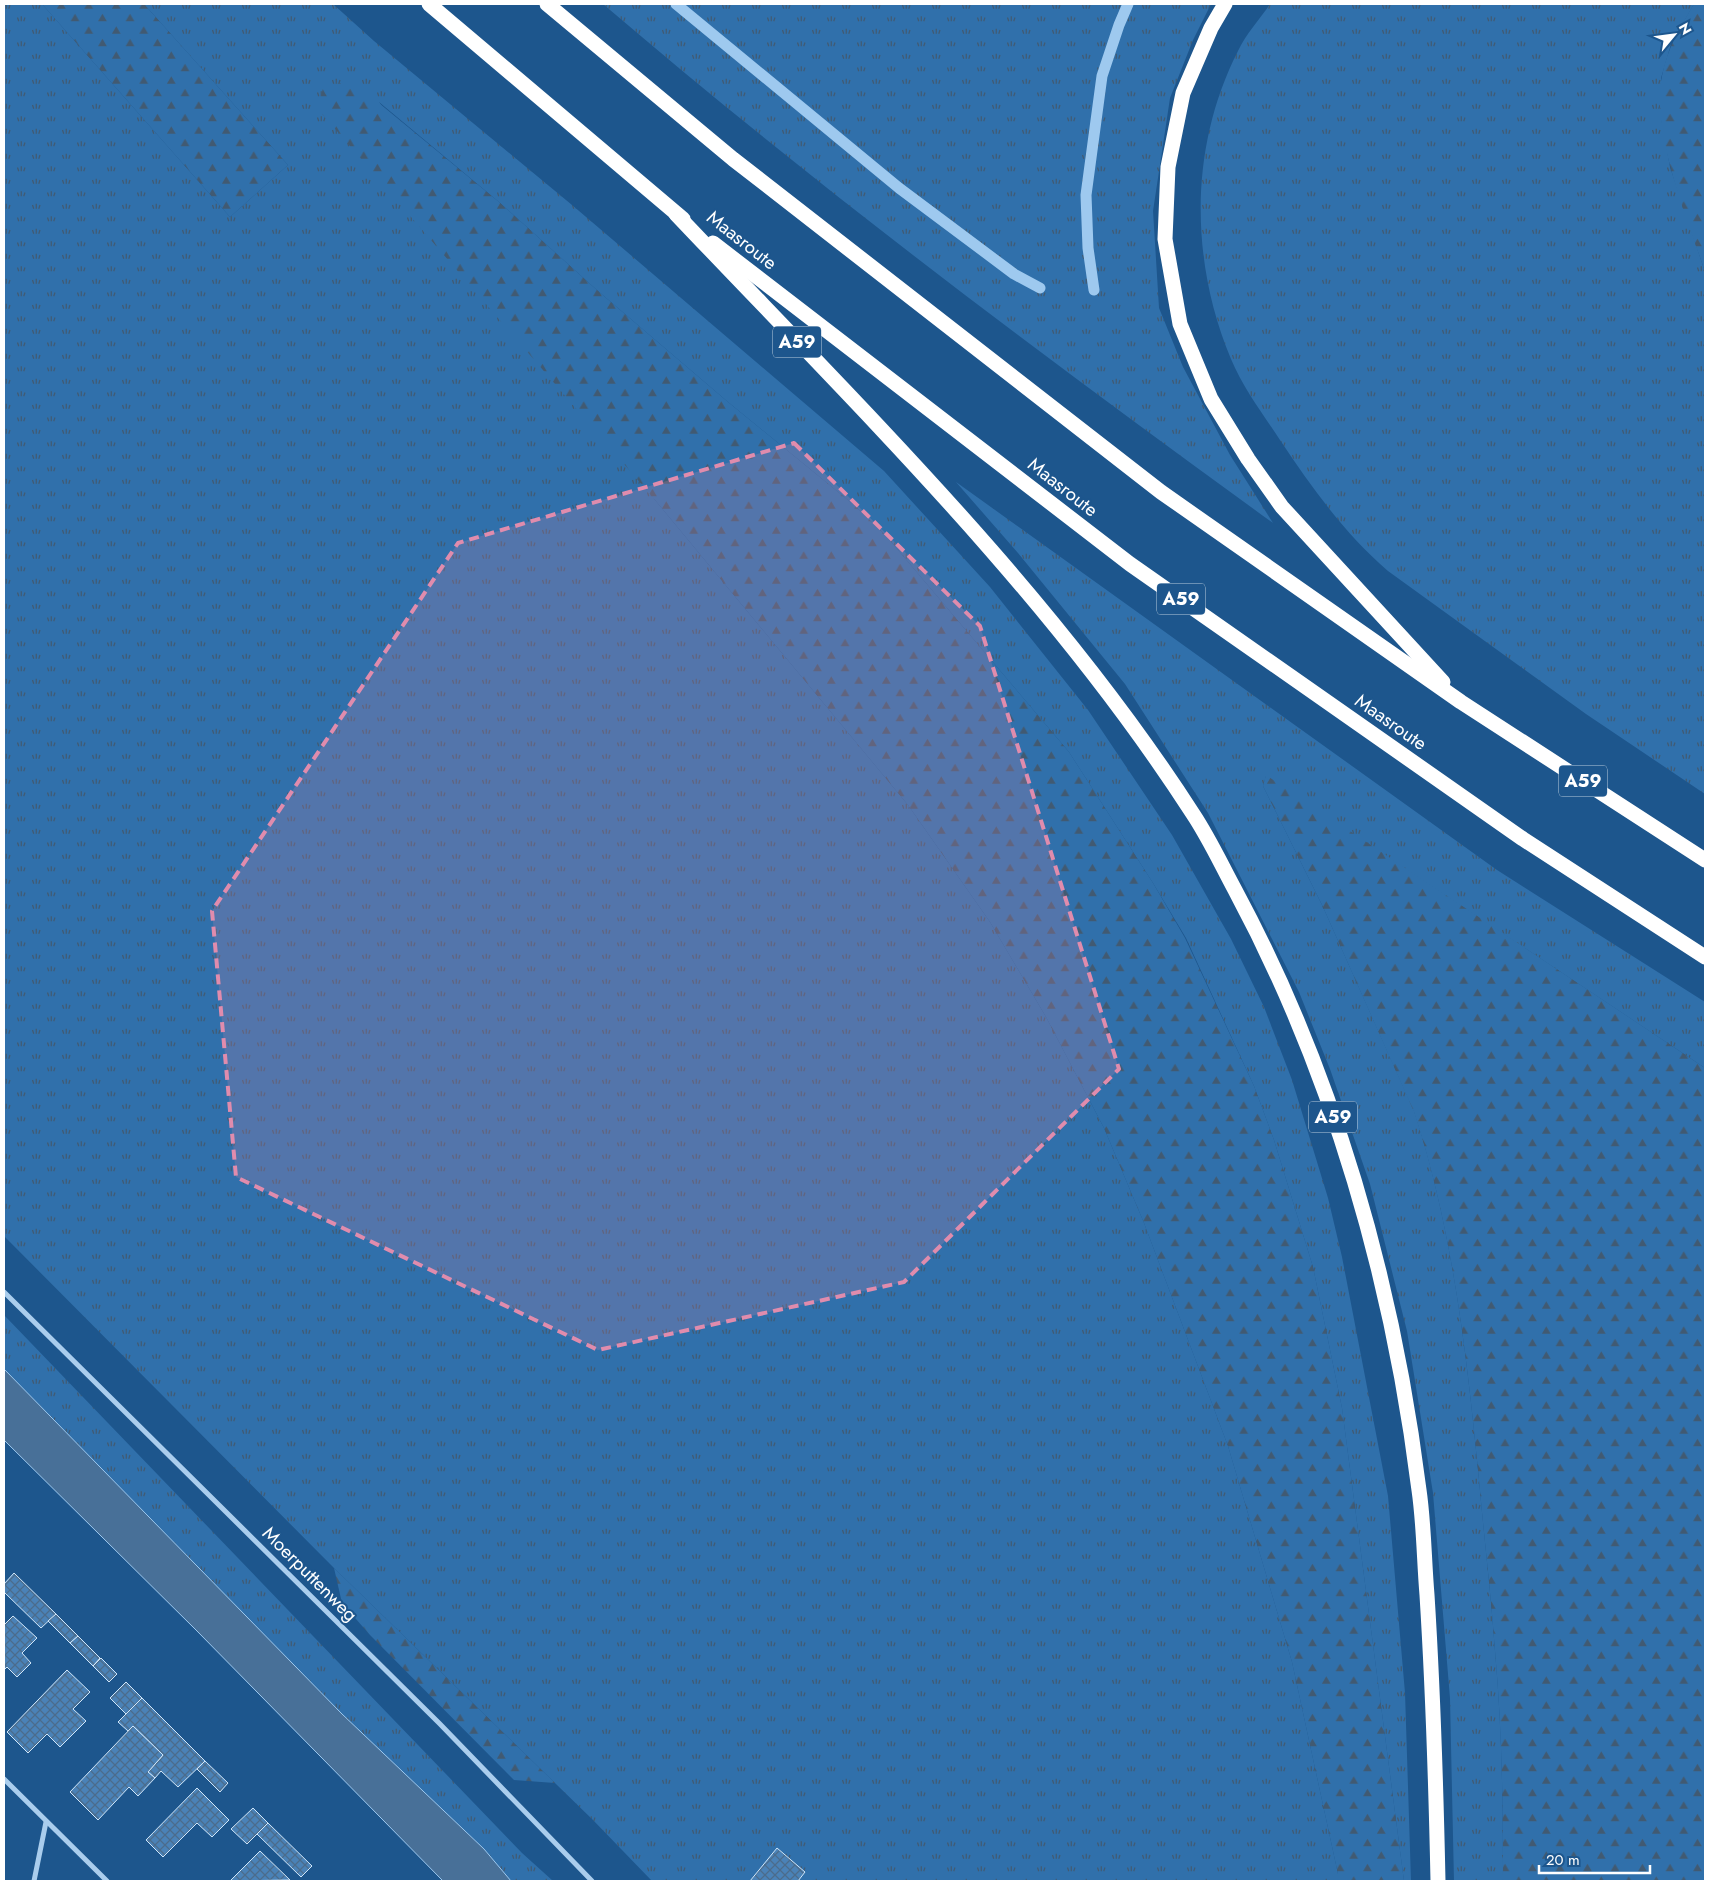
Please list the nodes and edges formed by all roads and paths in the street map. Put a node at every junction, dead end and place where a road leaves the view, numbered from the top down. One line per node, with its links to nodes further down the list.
1 (429, 4): 4 (highway, Maasroute / A59)
2 (547, 4): 5 (highway, A59)
3 (1225, 4): 5 (highway, A59)
4 (676, 214): 7 (highway, Maasroute / A59); 14 (highway, A59)
5 (1461, 702): 6 (highway, A59)
6 (1705, 860)
7 (1705, 958)
8 (4, 1292): 13 (street, Moerputtenweg)
9 (4, 1779): 10 (street)
10 (46, 1822): 11 (street); 12 (street)
11 (34, 1881)
12 (108, 1881)
13 (592, 1881)
14 (1438, 1881)

